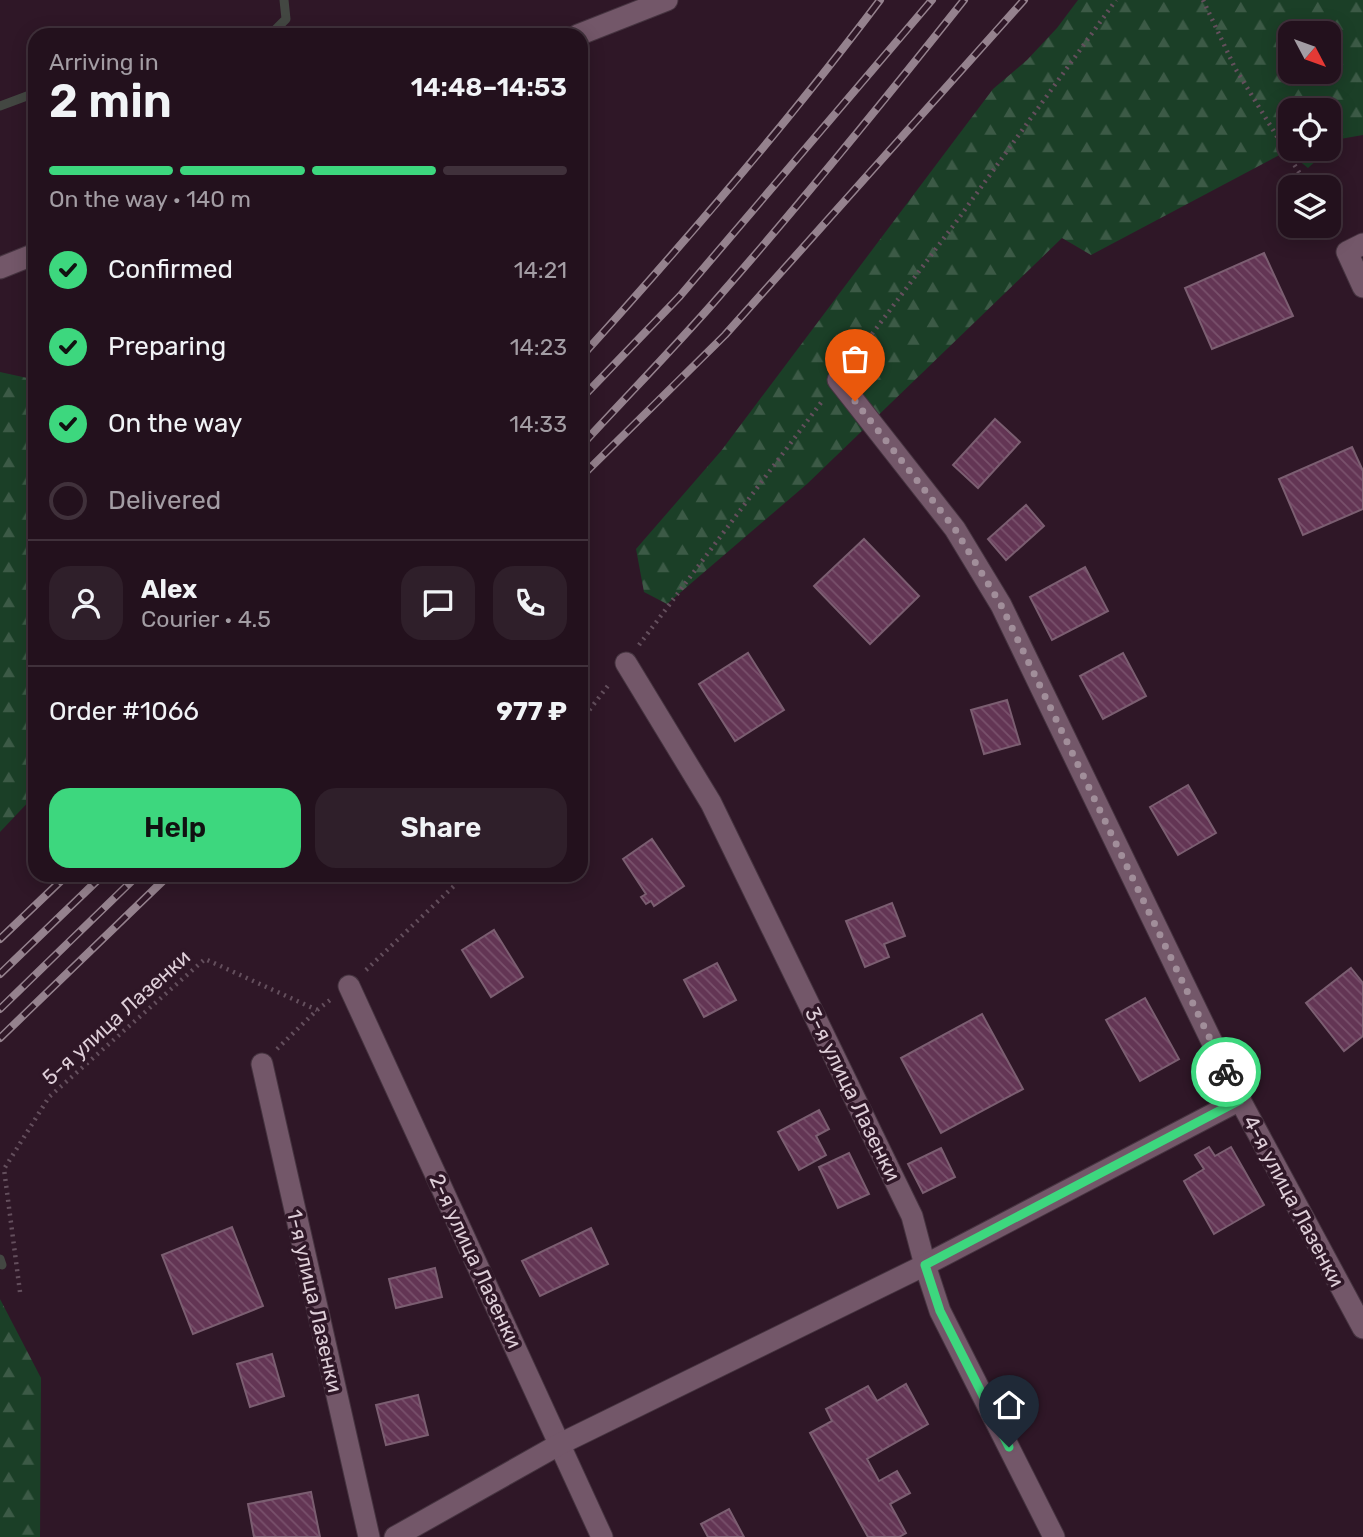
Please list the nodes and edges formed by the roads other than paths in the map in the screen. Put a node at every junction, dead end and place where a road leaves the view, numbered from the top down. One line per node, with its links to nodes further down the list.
1 (667, 0): 2 (street)
2 (588, 31)
3 (1363, 244): 6 (street)
4 (28, 257): 5 (street)
5 (0, 268)
6 (1363, 287)
7 (838, 380): 11 (street, 4-я улица Лазенки)
8 (625, 663): 12 (street, 3-я улица Лазенки)
9 (349, 986): 14 (street, 2-я улица Лазенки)
10 (262, 1064): 15 (street, 1-я улица Лазенки)
11 (1240, 1100): 12 (street); 13 (street, 4-я улица Лазенки)
12 (925, 1265): 14 (street); 18 (street, 3-я улица Лазенки)
13 (1363, 1328)
14 (560, 1444): 16 (street); 17 (street, 2-я улица Лазенки)
15 (369, 1537)
16 (395, 1537)
17 (602, 1537)
18 (1055, 1537)

